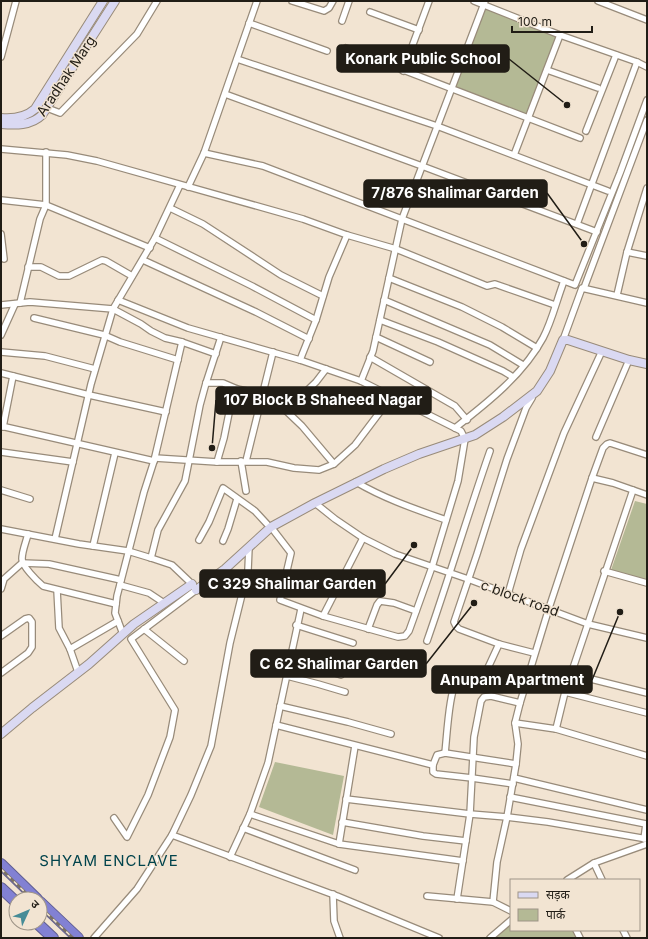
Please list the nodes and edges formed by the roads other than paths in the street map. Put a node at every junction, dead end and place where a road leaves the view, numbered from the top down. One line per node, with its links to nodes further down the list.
1 (16, 1): 23 (street)
2 (103, 1): 34 (street, Aradhak Marg)
3 (115, 1): 33 (street, Aradhak Marg)
4 (157, 1): 33 (street)
5 (257, 1): 17 (street)
6 (292, 1): 7 (street)
7 (332, 1)
8 (349, 1): 15 (street)
9 (429, 1): 18 (street)
10 (474, 1): 12 (street)
11 (598, 1): 13 (street)
12 (484, 3): 19 (street); 30 (street)
13 (612, 3): 16 (street)
14 (370, 12): 18 (street)
15 (342, 20)
16 (647, 20)
17 (249, 23): 21 (street); 24 (street)
18 (419, 30): 28 (street)
19 (560, 35): 22 (street); 27 (street)
20 (346, 48): 28 (street)
21 (327, 51)
22 (616, 55): 25 (street); 39 (street)
23 (1, 57)
24 (237, 59): 31 (street); 38 (street)
25 (637, 62): 26 (street); 46 (street)
26 (647, 67)
27 (547, 70): 29 (street); 35 (street)
28 (403, 71): 30 (street)
29 (598, 88)
30 (451, 89): 35 (street); 38 (street)
31 (225, 94): 43 (street); 45 (street)
32 (647, 100): 56 (street)
33 (47, 108): 37 (street, Aradhak Marg)
34 (1, 118)
35 (528, 118): 40 (street); 44 (street)
36 (647, 120): 71 (street)
37 (1, 124)
38 (438, 126): 44 (street); 45 (street)
39 (586, 131)
40 (580, 138)
41 (1, 149): 42 (street)
42 (46, 152): 47 (street); 52 (street)
43 (204, 153): 48 (street); 54 (street)
44 (514, 155): 46 (street)
45 (422, 166): 54 (street); 55 (street)
46 (592, 184): 49 (street); 55 (street)
47 (180, 185): 48 (street); 53 (street)
48 (188, 187): 58 (street)
49 (608, 190)
50 (646, 191): 63 (street)
51 (1, 200): 52 (street)
52 (46, 205): 60 (street); 67 (street)
53 (170, 208): 59 (street); 73 (street)
54 (402, 219): 61 (street); 70 (street)
55 (577, 224): 56 (street)
56 (597, 232): 70 (street)
57 (1, 234): 62 (street)
58 (347, 235): 61 (street); 73 (street)
59 (155, 238): 60 (street); 82 (street)
60 (150, 248): 66 (street)
61 (396, 249): 69 (street); 79 (street)
62 (2, 251): 65 (street)
63 (627, 252): 64 (street); 72 (street)
64 (647, 256)
65 (4, 259)
66 (143, 260): 68 (street); 89 (street)
67 (28, 267): 68 (street); 76 (street)
68 (132, 276): 74 (street)
69 (389, 278): 75 (street); 92 (street)
70 (564, 281): 79 (street)
71 (584, 288): 72 (street); 90 (street)
72 (617, 295): 77 (street)
73 (323, 296): 82 (street)
74 (118, 300): 80 (street); 87 (street)
75 (384, 300): 83 (street); 103 (street)
76 (18, 303): 78 (street); 80 (street); 84 (street)
77 (647, 303)
78 (1, 305)
79 (555, 305): 92 (street)
80 (113, 309): 86 (street); 91 (street)
81 (34, 318): 86 (street)
82 (316, 320): 89 (street)
83 (380, 320): 88 (street); 108 (street)
84 (2, 329): 85 (street)
85 (1, 335)
86 (104, 335): 98 (street); 104 (street)
87 (221, 337): 95 (street); 96 (street)
88 (376, 337): 97 (street); 101 (street)
89 (309, 339): 99 (street)
90 (563, 340): 93 (street); 112 (street)
91 (182, 342): 96 (street); 98 (street)
92 (537, 348): 103 (street)
93 (602, 351): 100 (street); 167 (street)
94 (1, 352): 104 (street)
95 (273, 352): 99 (street); 113 (street)
96 (216, 354): 110 (street)
97 (370, 357): 109 (street); 118 (street)
98 (178, 360): 117 (street)
99 (300, 360): 105 (street)
100 (629, 360): 102 (street); 121 (street)
101 (430, 362)
102 (647, 364)
103 (523, 366): 108 (street)
104 (95, 369): 114 (street)
105 (326, 369): 109 (street); 116 (street)
106 (1, 373): 107 (street)
107 (13, 376): 114 (street); 119 (street)
108 (513, 377): 118 (street)
109 (361, 381): 115 (street)
110 (206, 383): 111 (street); 130 (street)
111 (237, 388): 113 (street); 133 (street)
112 (537, 391): 122 (street); 161 (street)
113 (262, 394): 116 (street); 131 (street)
114 (89, 395): 117 (street); 123 (street)
115 (392, 396): 120 (street); 134 (street)
116 (286, 411): 134 (street)
117 (166, 412): 129 (street)
118 (467, 420): 120 (street)
119 (2, 427): 123 (street)
120 (458, 430): 122 (street)
121 (596, 437)
122 (465, 439): 136 (street); 144 (street)
123 (77, 445): 127 (street); 132 (street)
124 (647, 447): 128 (street)
125 (490, 451): 159 (street)
126 (1, 452): 132 (street)
127 (115, 453): 129 (street); 152 (street)
128 (645, 454): 135 (street)
129 (155, 460): 130 (street); 154 (street)
130 (188, 460): 133 (street); 155 (street)
131 (243, 461): 133 (street); 134 (street); 139 (street)
132 (73, 462): 149 (street)
133 (217, 462)
134 (334, 464)
135 (592, 478): 138 (street); 171 (street)
136 (356, 482): 143 (street); 144 (street)
137 (1, 490): 141 (street)
138 (632, 490): 140 (street); 158 (street)
139 (246, 491)
140 (647, 495)
141 (30, 499)
142 (237, 499): 145 (street); 150 (street); 151 (street)
143 (315, 503): 145 (street); 148 (street, c block road)
144 (446, 520): 157 (street)
145 (269, 525): 153 (street); 170 (street)
146 (1, 529): 147 (street)
147 (28, 534): 149 (street); 156 (street)
148 (363, 538): 157 (street, c block road); 173 (street)
149 (55, 539): 152 (street)
150 (199, 540)
151 (222, 541)
152 (93, 546): 154 (street)
153 (249, 547): 164 (street); 222 (street)
154 (128, 551): 155 (street); 162 (street)
155 (151, 558): 164 (street)
156 (22, 562): 160 (street); 162 (street); 166 (street)
157 (432, 567): 159 (street, c block road); 172 (street)
158 (604, 571): 163 (street); 175 (street)
159 (450, 573): 161 (street, c block road); 182 (street)
160 (4, 576): 165 (street)
161 (468, 579): 167 (street, c block road); 184 (street)
162 (121, 582): 168 (street); 169 (street)
163 (647, 583)
164 (194, 587): 168 (street); 178 (street)
165 (1, 589)
166 (57, 590): 169 (street); 185 (street)
167 (508, 594): 171 (street, c block road)
168 (164, 603): 179 (street)
169 (116, 604): 174 (street)
170 (301, 608): 173 (street); 176 (street)
171 (549, 608): 175 (street, c block road); 186 (street)
172 (416, 612): 177 (street); 177 (street)
173 (323, 616): 177 (street)
174 (118, 621): 179 (street); 185 (street)
175 (588, 624): 181 (street, c block road); 191 (street)
176 (296, 625): 183 (street); 187 (street)
177 (368, 629)
178 (144, 630): 188 (street); 219 (street)
179 (123, 634): 189 (street)
180 (1, 636): 190 (street)
181 (647, 638)
182 (427, 641)
183 (353, 643)
184 (499, 644): 186 (street); 206 (street)
185 (70, 649): 189 (street)
186 (534, 653): 197 (street)
187 (290, 658): 192 (street); 193 (street)
188 (184, 661)
189 (78, 672): 203 (street)
190 (1, 673)
191 (571, 674): 195 (street); 196 (street)
192 (341, 675)
193 (287, 676): 194 (street); 198 (street)
194 (345, 692)
195 (565, 692): 199 (street); 202 (street)
196 (647, 693)
197 (520, 702): 200 (street); 208 (street)
198 (280, 706): 201 (street); 204 (street)
199 (647, 713)
200 (515, 723): 202 (street); 209 (street)
201 (276, 725): 205 (street); 216 (street)
202 (556, 729): 207 (street)
203 (1, 734)
204 (391, 734)
205 (355, 746): 210 (street); 214 (street)
206 (445, 753): 208 (street); 210 (street)
207 (647, 756)
208 (473, 757): 209 (street); 211 (street)
209 (516, 764): 212 (street)
210 (433, 765): 211 (street)
211 (472, 778): 212 (street); 217 (street)
212 (513, 781): 213 (street); 215 (street)
213 (510, 797): 218 (street); 223 (street)
214 (346, 799): 217 (street); 220 (street)
215 (647, 810)
216 (250, 814): 221 (street); 225 (street)
217 (470, 814): 218 (street); 224 (street)
218 (507, 817): 223 (street); 237 (street)
219 (114, 818)
220 (342, 822): 224 (street); 225 (street)
221 (243, 828): 226 (street); 230 (street)
222 (172, 835): 226 (street); 244 (street)
223 (646, 840): 228 (street)
224 (466, 841): 227 (street)
225 (339, 844): 227 (street)
226 (230, 857): 234 (street)
227 (463, 861): 236 (street)
228 (594, 863): 231 (street); 232 (street)
229 (1, 864): 233 (highway)
230 (355, 870)
231 (569, 879)
232 (602, 879)
233 (29, 891)
234 (333, 894): 245 (street); 246 (street)
235 (427, 896): 236 (street)
236 (457, 899): 237 (street)
237 (493, 902): 239 (street)
238 (48, 910): 243 (highway)
239 (510, 910)
240 (510, 921): 247 (street)
241 (46, 931): 242 (highway)
242 (53, 938)
243 (78, 938)
244 (94, 938)
245 (340, 938)
246 (439, 938)
247 (490, 938)

